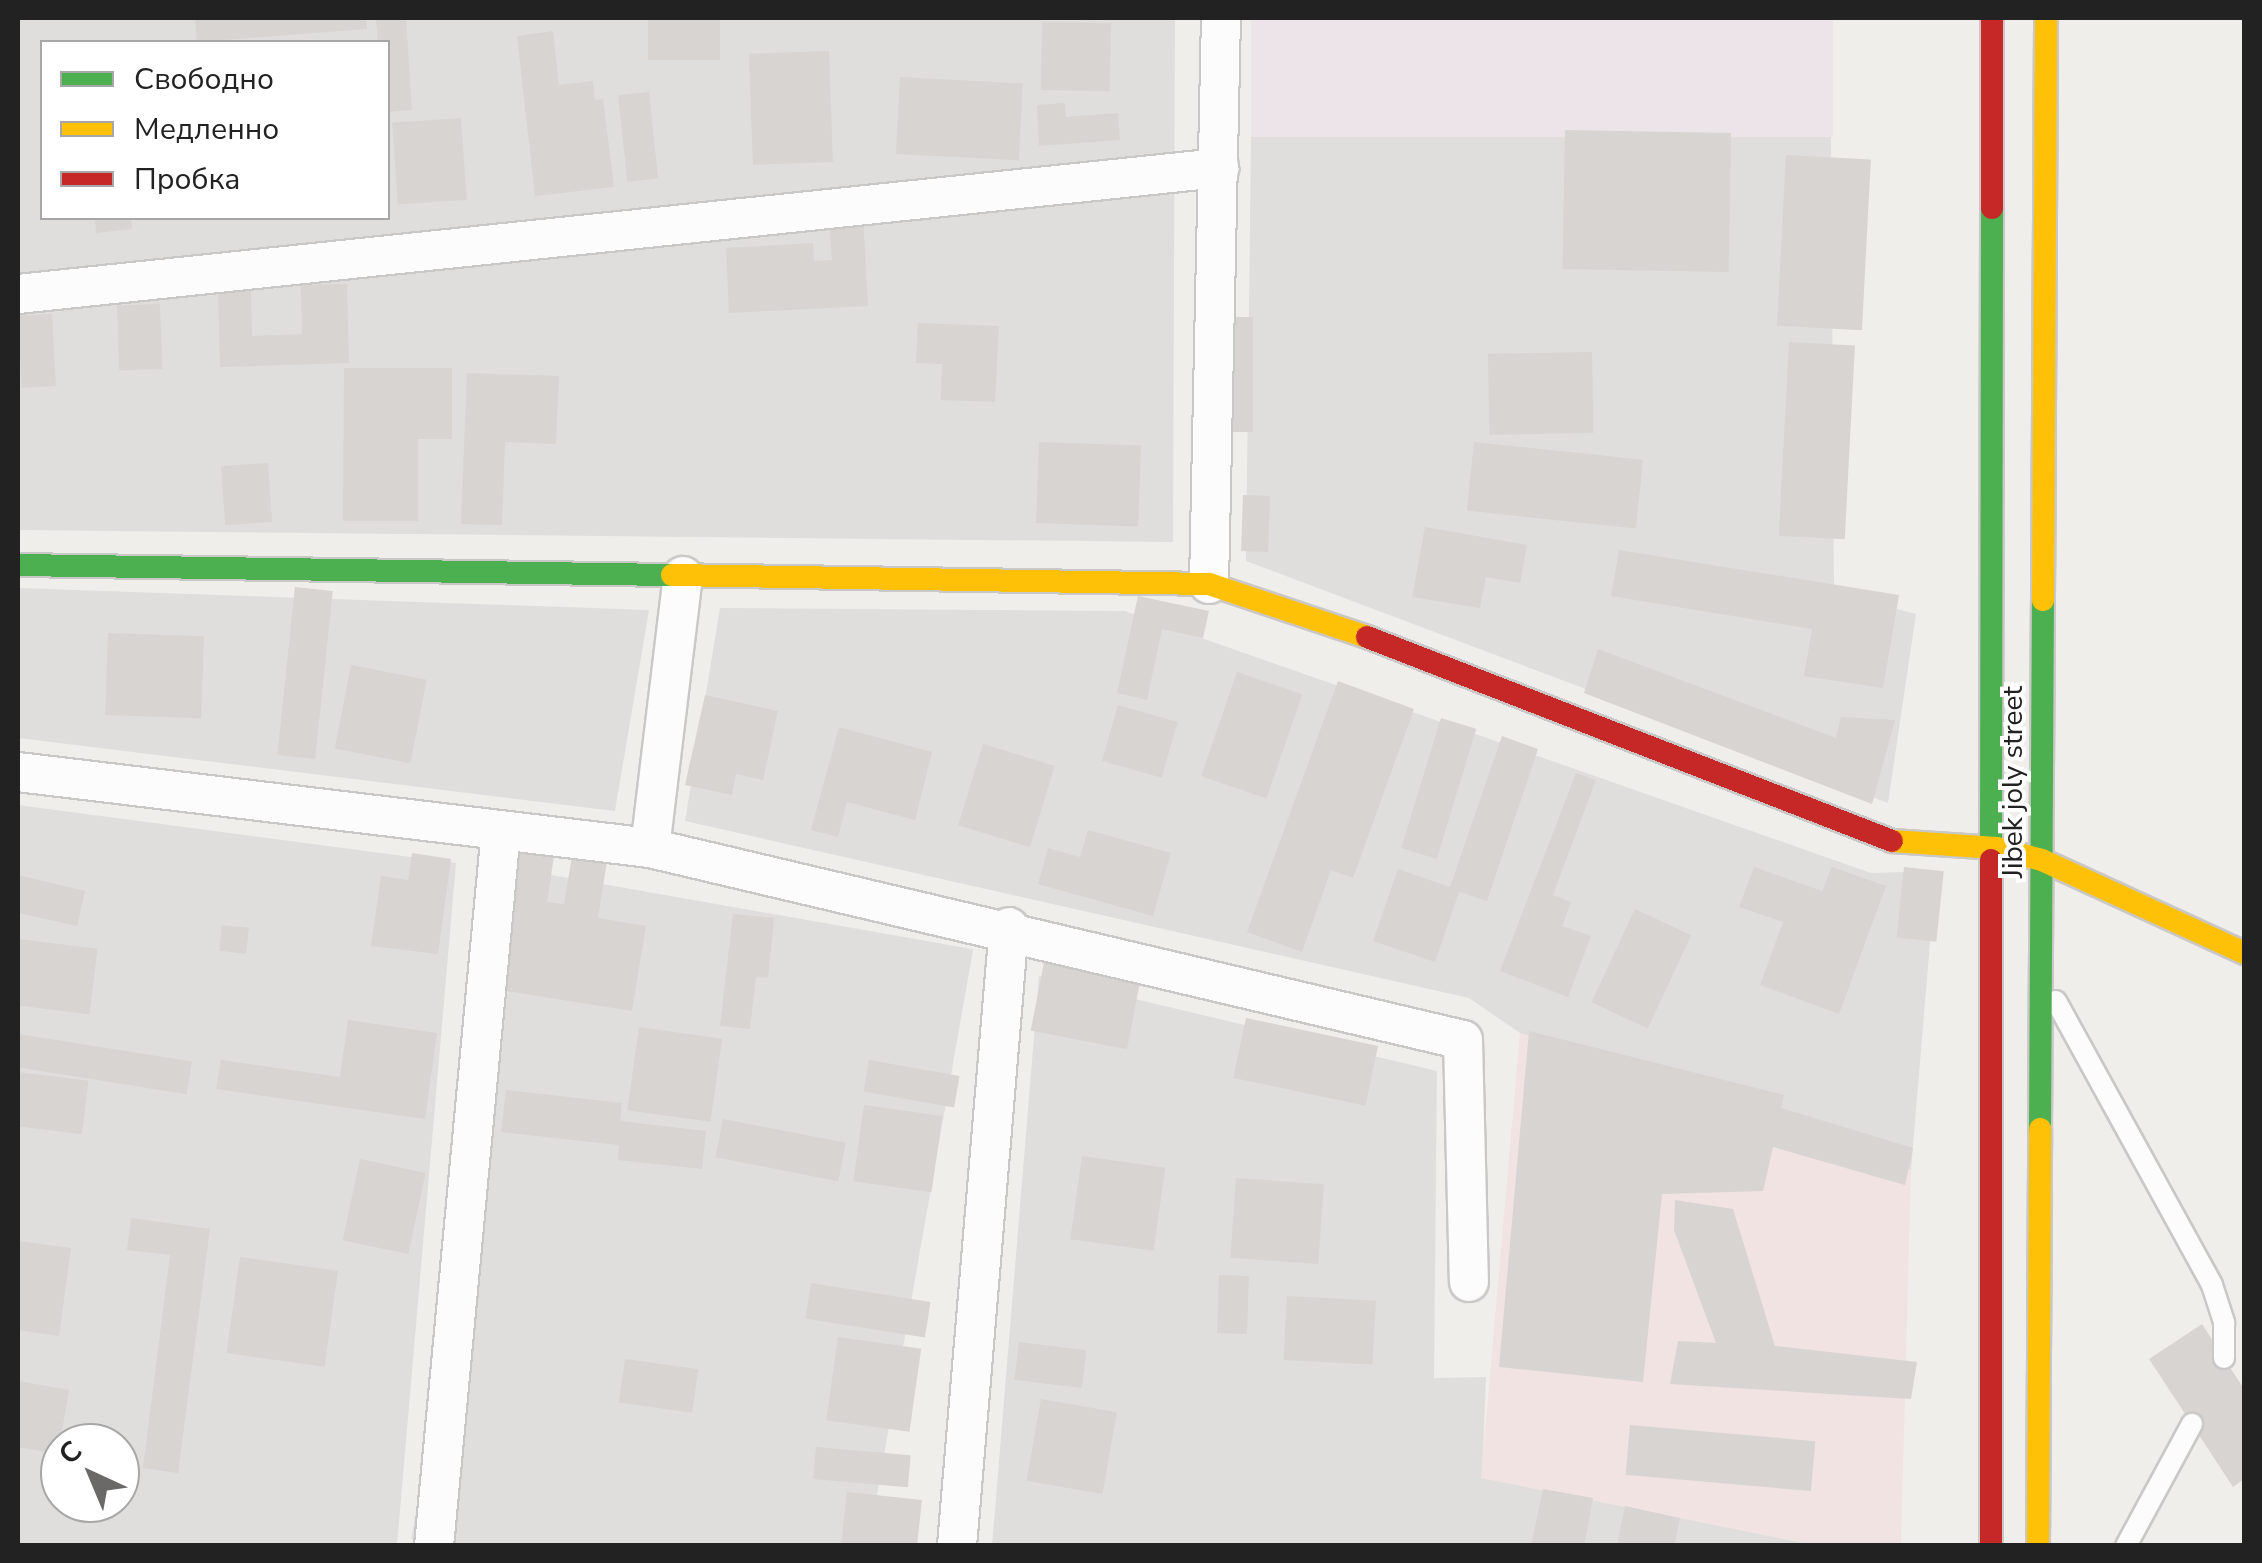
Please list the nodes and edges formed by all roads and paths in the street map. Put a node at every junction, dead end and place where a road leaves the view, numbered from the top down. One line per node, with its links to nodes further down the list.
1 (1221, 18): 4 (street)
2 (1992, 18): 12 (main road, Jibek joly street)
3 (2046, 18): 13 (main road, Jibek joly street)
4 (1219, 168): 5 (street); 8 (street)
5 (18, 294)
6 (18, 565): 7 (main road)
7 (683, 576): 8 (main road); 11 (street)
8 (1209, 584): 12 (main road)
9 (18, 772): 10 (street)
10 (501, 830): 11 (street); 20 (street)
11 (650, 848): 14 (street)
12 (1996, 848): 13 (main road); 22 (main road, Jibek joly street)
13 (2042, 860): 15 (main road); 16 (main road, Jibek joly street)
14 (1009, 927): 17 (street); 21 (street)
15 (2244, 953)
16 (2046, 983): 18 (lane); 23 (main road, Jibek joly street)
17 (1468, 1282)
18 (2224, 1358)
19 (2192, 1424): 24 (lane)
20 (434, 1546)
21 (958, 1546)
22 (1991, 1546)
23 (2038, 1546)
24 (2126, 1546)

